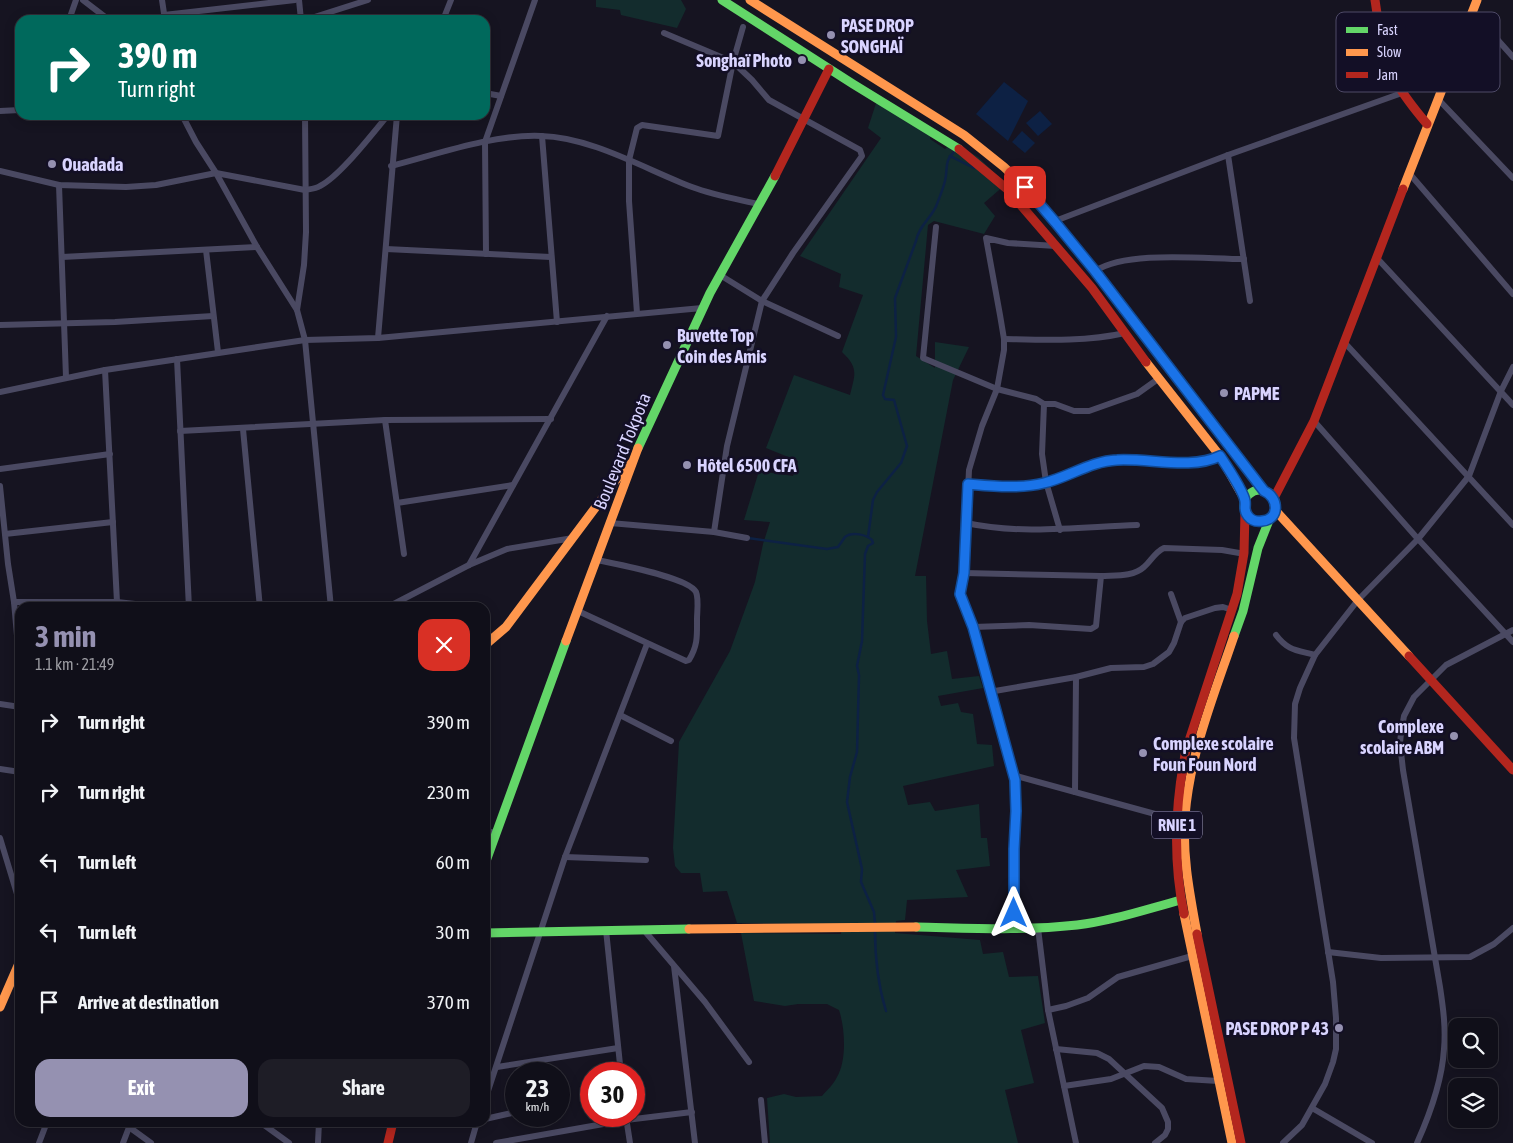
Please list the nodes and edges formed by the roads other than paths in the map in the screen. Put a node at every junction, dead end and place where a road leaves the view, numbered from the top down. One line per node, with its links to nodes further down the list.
1 (76, 0): 12 (street)
2 (83, 0): 13 (street)
3 (162, 0): 14 (street)
4 (297, 0): 15 (street); 16 (street)
5 (368, 0): 17 (street)
6 (451, 0): 18 (street)
7 (534, 0): 28 (street)
8 (722, 0): 24 (main road, RNIE 1)
9 (750, 0): 50 (main road)
10 (1476, 0): 11 (main road)
11 (1472, 11)
12 (71, 15)
13 (102, 15)
14 (164, 15)
15 (186, 15)
16 (299, 15)
17 (322, 15)
18 (445, 15)
19 (743, 27): 23 (street)
20 (664, 32): 23 (street)
21 (1500, 42): 22 (street)
22 (1513, 57)
23 (732, 62): 32 (street); 41 (street)
24 (829, 69): 32 (main road, Boulevard Tokpota); 52 (main road, RNIE 1)
25 (1402, 92): 37 (main road); 40 (street)
26 (1441, 92): 29 (main road)
27 (490, 93): 28 (street)
28 (501, 96): 39 (street)
29 (1438, 99): 37 (main road); 46 (street)
30 (15, 110): 31 (street)
31 (0, 111)
32 (806, 119): 49 (main road, Boulevard Tokpota); 64 (street)
33 (185, 120): 44 (street)
34 (305, 120): 48 (street)
35 (384, 120): 48 (street)
36 (397, 120): 42 (street)
37 (1427, 124): 45 (main road)
38 (542, 136): 39 (street); 41 (street); 57 (street)
39 (485, 142): 42 (street); 56 (street)
40 (1228, 155): 50 (street); 60 (street)
41 (629, 160): 49 (street); 68 (street)
42 (392, 166): 54 (street)
43 (0, 171): 47 (street)
44 (216, 173): 47 (street); 48 (street); 53 (street)
45 (1408, 173): 59 (main road); 63 (street)
46 (1513, 178)
47 (59, 185): 58 (street)
48 (305, 190): 67 (street)
49 (758, 204): 62 (main road, Boulevard Tokpota)
50 (1055, 222): 61 (main road)
51 (936, 228): 86 (street)
52 (1057, 246): 74 (main road, RNIE 1); 77 (street)
53 (257, 247): 55 (street); 67 (street)
54 (386, 249): 56 (street); 76 (street)
55 (206, 250): 58 (street); 69 (street)
56 (486, 254): 57 (street)
57 (551, 256): 71 (street)
58 (62, 257): 72 (street)
59 (1376, 257): 79 (main road); 87 (street)
60 (1244, 260): 61 (street); 65 (street)
61 (1095, 271): 106 (main road)
62 (720, 275): 64 (street); 66 (main road, Boulevard Tokpota)
63 (1513, 294)
64 (762, 301): 75 (street); 118 (street)
65 (1250, 301)
66 (702, 308): 68 (street); 98 (main road, Boulevard Tokpota)
67 (296, 310): 78 (street)
68 (637, 314): 70 (street)
69 (213, 316): 72 (street); 80 (street)
70 (606, 316): 71 (street); 91 (street)
71 (557, 322): 76 (street)
72 (63, 323): 73 (street); 84 (street)
73 (0, 325)
74 (1125, 333): 77 (street); 85 (main road, RNIE 1)
75 (838, 336)
76 (378, 338): 78 (street)
77 (1004, 339): 86 (street)
78 (305, 340): 80 (street); 94 (street)
79 (1344, 342): 93 (main road); 101 (street)
80 (218, 352): 81 (street)
81 (177, 359): 83 (street); 96 (street)
82 (1513, 367): 87 (street)
83 (106, 370): 84 (street); 97 (street)
84 (66, 377): 88 (street)
85 (1158, 379): 89 (street); 99 (main road, RNIE 1)
86 (997, 389): 89 (street); 103 (street)
87 (1501, 391): 90 (street); 101 (street)
88 (0, 392)
89 (1044, 404): 102 (street)
90 (1513, 405)
91 (551, 419): 92 (street); 105 (street)
92 (385, 420): 94 (street); 109 (street)
93 (1314, 421): 107 (main road); 122 (street)
94 (314, 423): 95 (street); 135 (street)
95 (243, 428): 96 (street); 134 (street)
96 (180, 431): 133 (street)
97 (110, 454): 100 (street); 112 (street)
98 (634, 456): 113 (main road, Boulevard Tokpota); 120 (main road)
99 (1220, 456): 102 (street); 108 (main road, RNIE 1)
100 (0, 469)
101 (1469, 476): 116 (street); 122 (street)
102 (1046, 482): 103 (street); 117 (street)
103 (968, 484): 114 (street)
104 (0, 486): 119 (street)
105 (513, 486): 109 (street); 126 (street)
106 (1264, 491): 107 (main road); 108 (main road)
107 (1274, 498): 111 (main road, RNIE 1)
108 (1245, 500): 110 (main road, RNIE 1)
109 (397, 503): 123 (street)
110 (1245, 512): 111 (main road); 124 (main road, RNIE 1)
111 (1273, 514): 130 (main road); 222 (main road, RNIE 1)
112 (113, 522): 119 (street); 132 (street)
113 (610, 523): 118 (street); 125 (main road, Boulevard Tokpota)
114 (966, 523): 117 (street); 127 (street)
115 (1137, 525): 117 (street)
116 (1513, 525)
117 (1060, 530)
118 (714, 532): 121 (street)
119 (5, 534): 131 (street)
120 (572, 538): 126 (street); 145 (main road)
121 (747, 538)
122 (1418, 539): 130 (street); 143 (street)
123 (404, 554)
124 (1245, 554): 128 (street); 137 (main road, RNIE 1)
125 (597, 560): 139 (main road, Boulevard Tokpota); 147 (street)
126 (469, 566): 136 (street)
127 (964, 573): 128 (street); 141 (street)
128 (1101, 576): 141 (street)
129 (1171, 594): 140 (street)
130 (1358, 600): 148 (street); 150 (main road)
131 (14, 602): 132 (street); 138 (street)
132 (117, 602)
133 (189, 602)
134 (259, 602)
135 (330, 602)
136 (398, 602)
137 (1232, 610): 140 (street); 161 (main road, RNIE 1)
138 (15, 611)
139 (578, 611): 147 (street); 163 (main road, Boulevard Tokpota)
140 (1180, 622): 149 (street)
141 (973, 627): 151 (street)
142 (1513, 630): 143 (street)
143 (1506, 634): 146 (street); 150 (street)
144 (1276, 635): 148 (street)
145 (490, 641)
146 (1513, 642)
147 (647, 644): 154 (street)
148 (1315, 655): 177 (street)
149 (1076, 677): 151 (street); 160 (street)
150 (1430, 680): 157 (main road); 179 (street)
151 (989, 692): 159 (street)
152 (0, 704): 153 (street)
153 (15, 706)
154 (620, 715): 155 (street); 166 (street)
155 (671, 741)
156 (0, 769): 158 (street)
157 (1513, 770)
158 (15, 771)
159 (1013, 775): 160 (street); 173 (street)
160 (1075, 792): 161 (street)
161 (1177, 820): 169 (main road, RNIE 1)
162 (490, 832): 163 (street)
163 (496, 833): 165 (main road, Boulevard Tokpota)
164 (0, 838): 168 (street)
165 (490, 850)
166 (565, 857): 167 (street); 175 (street)
167 (646, 860)
168 (15, 888)
169 (1181, 900): 170 (main road); 178 (main road, RNIE 1)
170 (1038, 928): 173 (main road); 183 (street)
171 (1513, 928): 179 (street)
172 (643, 929): 173 (main road); 174 (main road); 180 (street)
173 (1014, 929)
174 (606, 930): 175 (main road); 184 (street)
175 (540, 931): 176 (main road); 188 (street)
176 (490, 933)
177 (1328, 952): 179 (street); 194 (street)
178 (1192, 956): 183 (street); 190 (main road, RNIE 1)
179 (1434, 958): 225 (street)
180 (674, 966): 187 (street); 195 (street)
181 (15, 972): 182 (main road)
182 (0, 1007)
183 (1048, 1010): 185 (street)
184 (618, 1048): 186 (street); 188 (street)
185 (1056, 1049): 189 (street); 192 (street)
186 (620, 1062)
187 (749, 1062)
188 (497, 1067): 191 (street)
189 (1124, 1074): 190 (street); 192 (street); 220 (street)
190 (1218, 1081): 221 (main road, RNIE 1)
191 (490, 1086)
192 (1064, 1086): 219 (street)
193 (761, 1100): 218 (street)
194 (1312, 1108): 223 (street); 224 (street)
195 (692, 1112): 197 (street); 217 (street)
196 (505, 1114): 198 (street)
197 (645, 1116)
198 (490, 1118)
199 (45, 1127): 208 (street)
200 (129, 1127): 209 (street)
201 (132, 1127): 210 (street)
202 (267, 1127): 211 (street)
203 (319, 1127): 212 (street)
204 (393, 1127): 213 (main road)
205 (476, 1127): 214 (street)
206 (580, 1127): 215 (street)
207 (627, 1127): 216 (street)
208 (39, 1143)
209 (123, 1143)
210 (151, 1143)
211 (289, 1143)
212 (318, 1143)
213 (388, 1143)
214 (471, 1143)
215 (496, 1143)
216 (630, 1143)
217 (695, 1143)
218 (765, 1143)
219 (1076, 1143)
220 (1155, 1143)
221 (1232, 1143)
222 (1241, 1143)
223 (1283, 1143)
224 (1372, 1143)
225 (1416, 1143)

